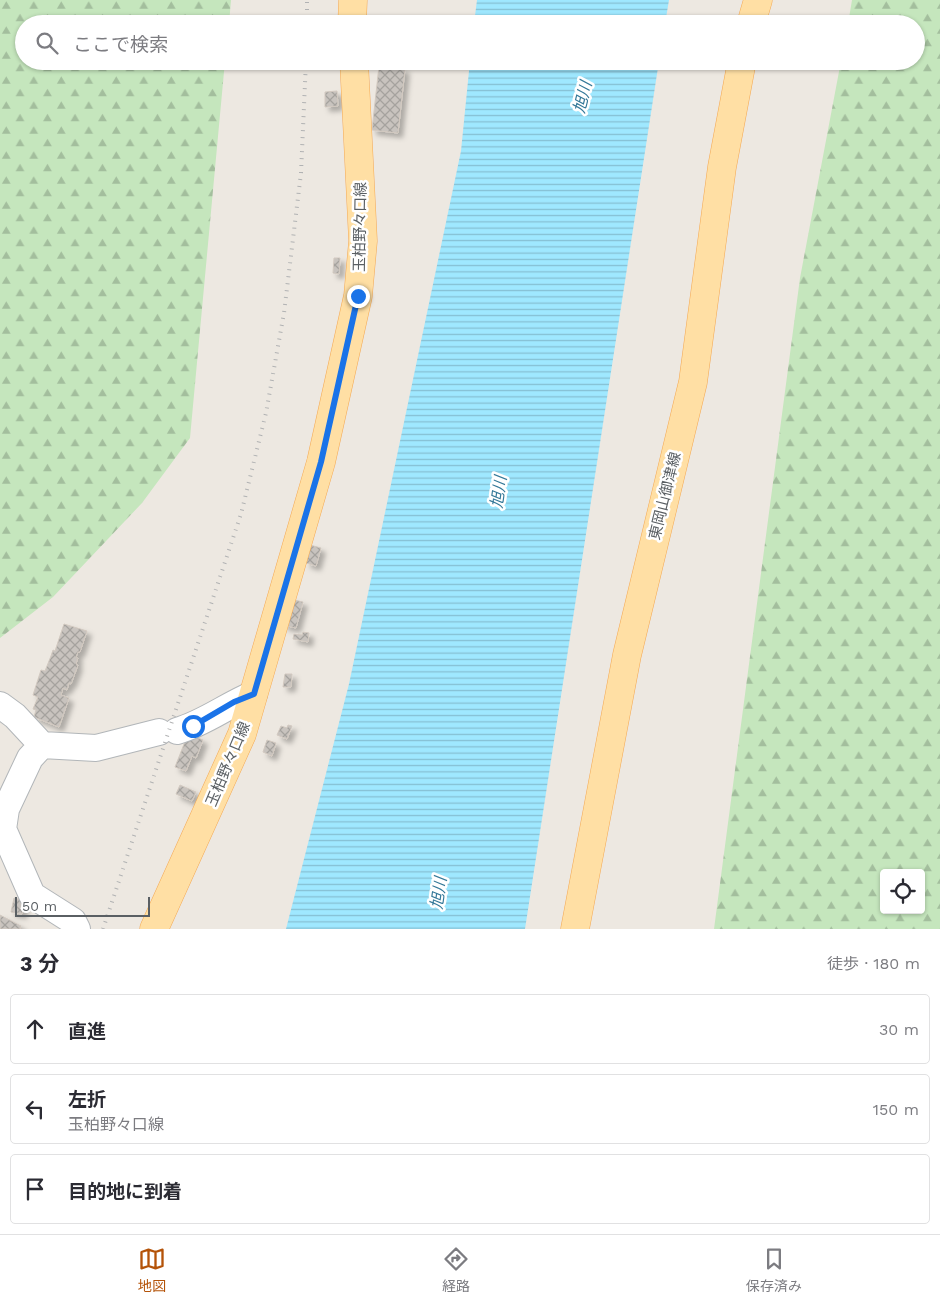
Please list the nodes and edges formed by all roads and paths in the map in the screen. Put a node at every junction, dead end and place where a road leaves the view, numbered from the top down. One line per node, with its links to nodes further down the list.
1 (353, 0): 3 (main road)
2 (758, 0): 4 (main road)
3 (352, 15)
4 (754, 15)
5 (354, 70): 7 (main road, 玉柏野々口線)
6 (740, 70): 13 (main road, 東岡山御津線)
7 (254, 694): 9 (street); 12 (main road, 玉柏野々口線)
8 (0, 705): 9 (street)
9 (42, 745): 10 (street)
10 (2, 829): 11 (street)
11 (77, 929)
12 (154, 929)
13 (576, 929)

